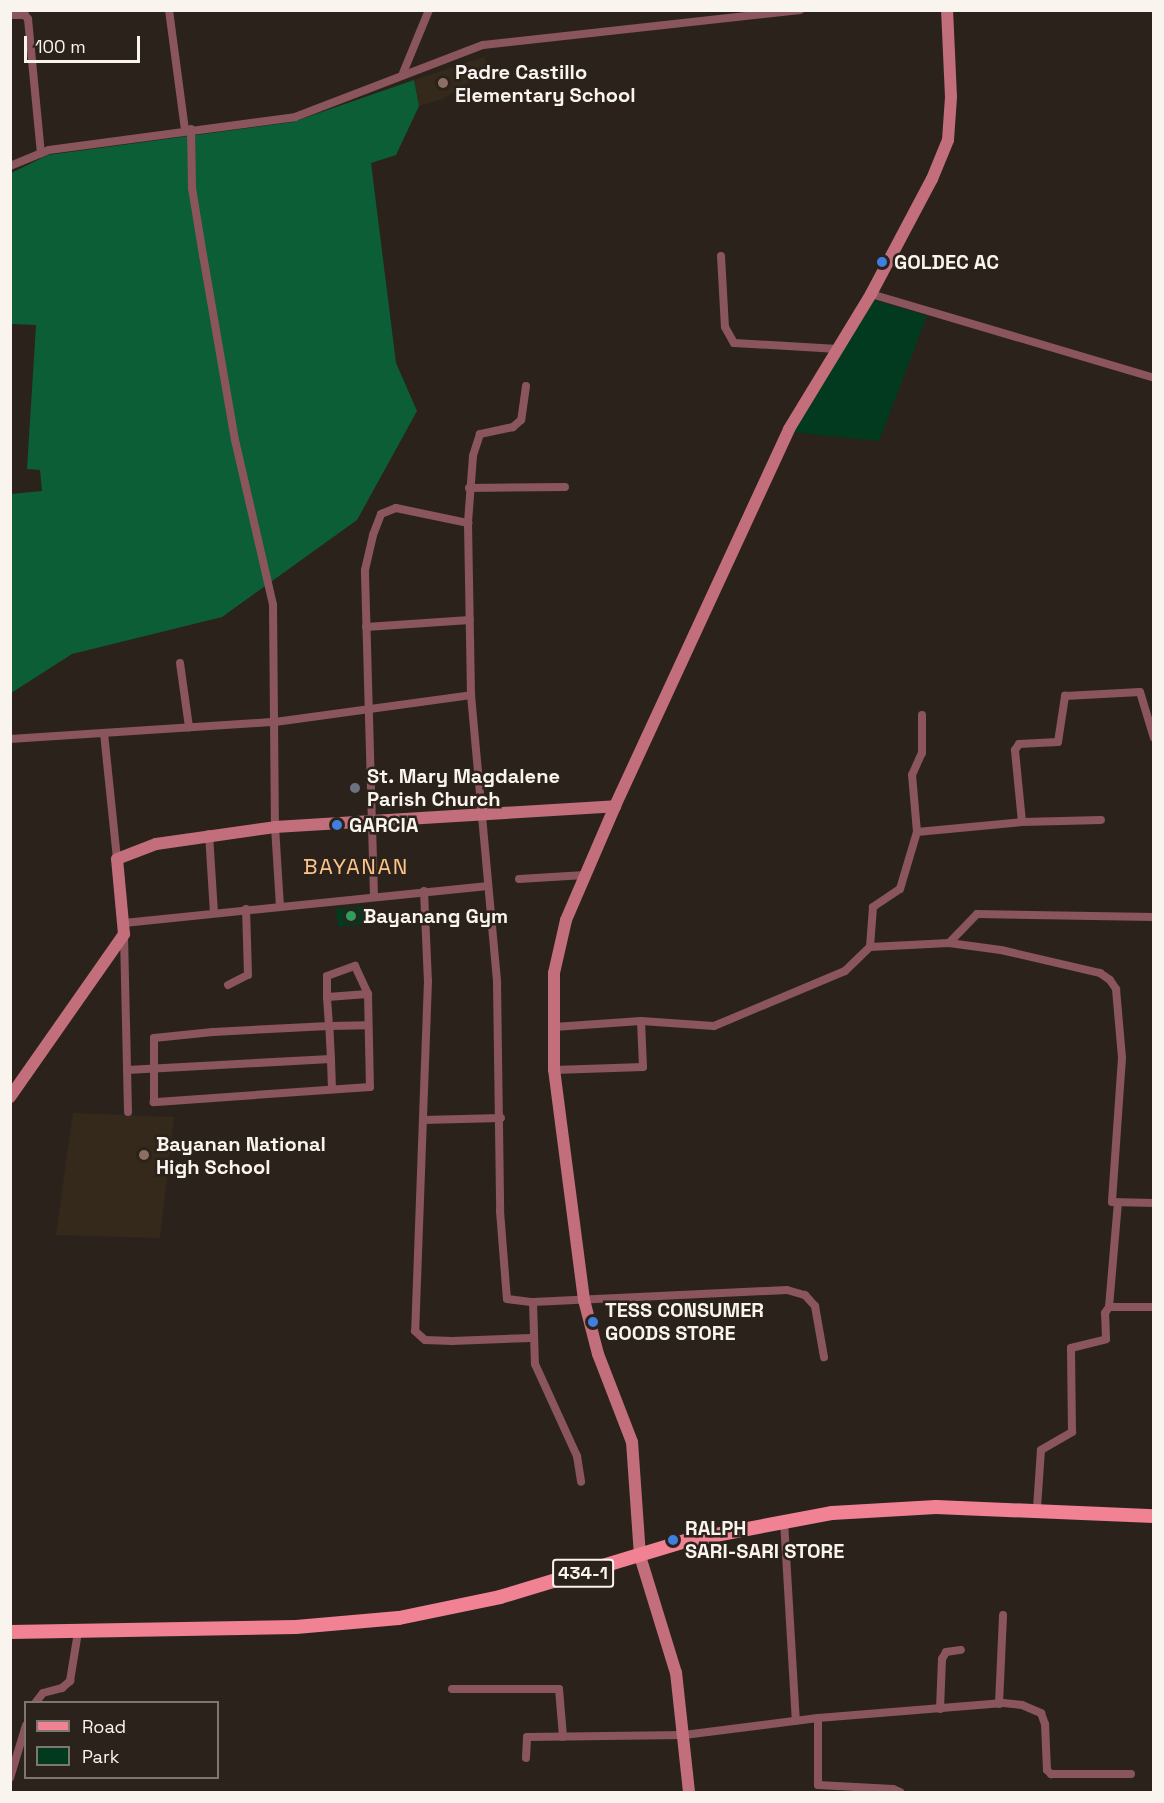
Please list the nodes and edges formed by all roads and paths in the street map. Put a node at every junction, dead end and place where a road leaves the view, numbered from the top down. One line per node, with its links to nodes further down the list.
1 (169, 10): 7 (street)
2 (429, 10): 6 (street)
3 (800, 10): 6 (street)
4 (947, 10): 11 (street)
5 (10, 15): 8 (street)
6 (403, 73): 7 (street)
7 (188, 129): 8 (street); 24 (street)
8 (41, 153): 9 (street)
9 (10, 166)
10 (721, 255): 12 (street)
11 (871, 294): 12 (street); 13 (street)
12 (838, 349): 29 (street)
13 (1154, 378)
14 (526, 386): 16 (street)
15 (565, 487): 16 (street)
16 (469, 488): 17 (street)
17 (468, 523): 18 (street); 19 (street)
18 (470, 620): 19 (street); 21 (street)
19 (366, 627): 22 (street)
20 (180, 663): 25 (street)
21 (471, 695): 22 (street); 30 (street)
22 (366, 710): 24 (street); 31 (street)
23 (922, 715): 35 (street)
24 (274, 722): 25 (street); 34 (street)
25 (189, 727): 26 (street)
26 (104, 733): 28 (street); 37 (street)
27 (1154, 738): 33 (street)
28 (10, 739)
29 (615, 806): 30 (street); 38 (street)
30 (483, 814): 31 (street); 40 (street)
31 (374, 819): 34 (street); 42 (street)
32 (1101, 820): 33 (street)
33 (1022, 822): 35 (street)
34 (275, 827): 36 (street); 43 (street)
35 (917, 832): 49 (street)
36 (209, 834): 37 (street); 45 (street)
37 (117, 859): 47 (street)
38 (585, 875): 39 (street); 56 (street)
39 (519, 879)
40 (488, 886): 41 (street); 64 (street)
41 (424, 891): 42 (street); 65 (street)
42 (374, 896): 43 (street)
43 (280, 906): 44 (street)
44 (246, 909): 45 (street); 50 (street)
45 (214, 913): 47 (street)
46 (1154, 917): 48 (street)
47 (124, 929): 58 (street); 62 (street)
48 (949, 944): 49 (street); 66 (street)
49 (870, 947): 53 (street)
50 (228, 985)
51 (368, 994): 52 (street); 52 (street); 54 (street)
52 (327, 997): 55 (street)
53 (641, 1021): 56 (street); 60 (street)
54 (368, 1025): 55 (street); 61 (street)
55 (329, 1026): 57 (street); 59 (street)
56 (554, 1026): 60 (street)
57 (331, 1059): 59 (street); 61 (street)
58 (127, 1070): 59 (street); 63 (street)
59 (154, 1070): 61 (street)
60 (554, 1070): 68 (street)
61 (332, 1089)
62 (10, 1097)
63 (128, 1112)
64 (501, 1118): 65 (street); 69 (street)
65 (423, 1120): 72 (street)
66 (1118, 1203): 67 (street); 70 (street)
67 (1154, 1203)
68 (584, 1300): 69 (street); 73 (street); 78 (street)
69 (533, 1302): 72 (street)
70 (1109, 1307): 71 (street); 75 (street)
71 (1154, 1307)
72 (531, 1338): 74 (street)
73 (824, 1358)
74 (581, 1482)
75 (1037, 1508): 76 (main road, 434-1); 77 (main road, 434-1)
76 (1154, 1516)
77 (784, 1521): 78 (main road, 434-1); 88 (street)
78 (640, 1556): 81 (main road, 434-1); 90 (street)
79 (1003, 1615): 85 (street)
80 (10, 1632): 81 (main road, 434-1)
81 (78, 1632): 84 (street)
82 (961, 1650): 86 (street)
83 (452, 1689): 91 (street)
84 (37, 1701)
85 (999, 1704): 86 (street); 93 (street)
86 (940, 1709): 87 (street)
87 (818, 1718): 88 (street); 95 (street)
88 (796, 1721): 90 (street)
89 (24, 1732): 94 (street)
90 (684, 1735): 91 (street); 96 (street)
91 (563, 1737): 92 (street)
92 (526, 1758)
93 (1131, 1774)
94 (11, 1775)
95 (828, 1790): 97 (street)
96 (689, 1792)
97 (900, 1792)

